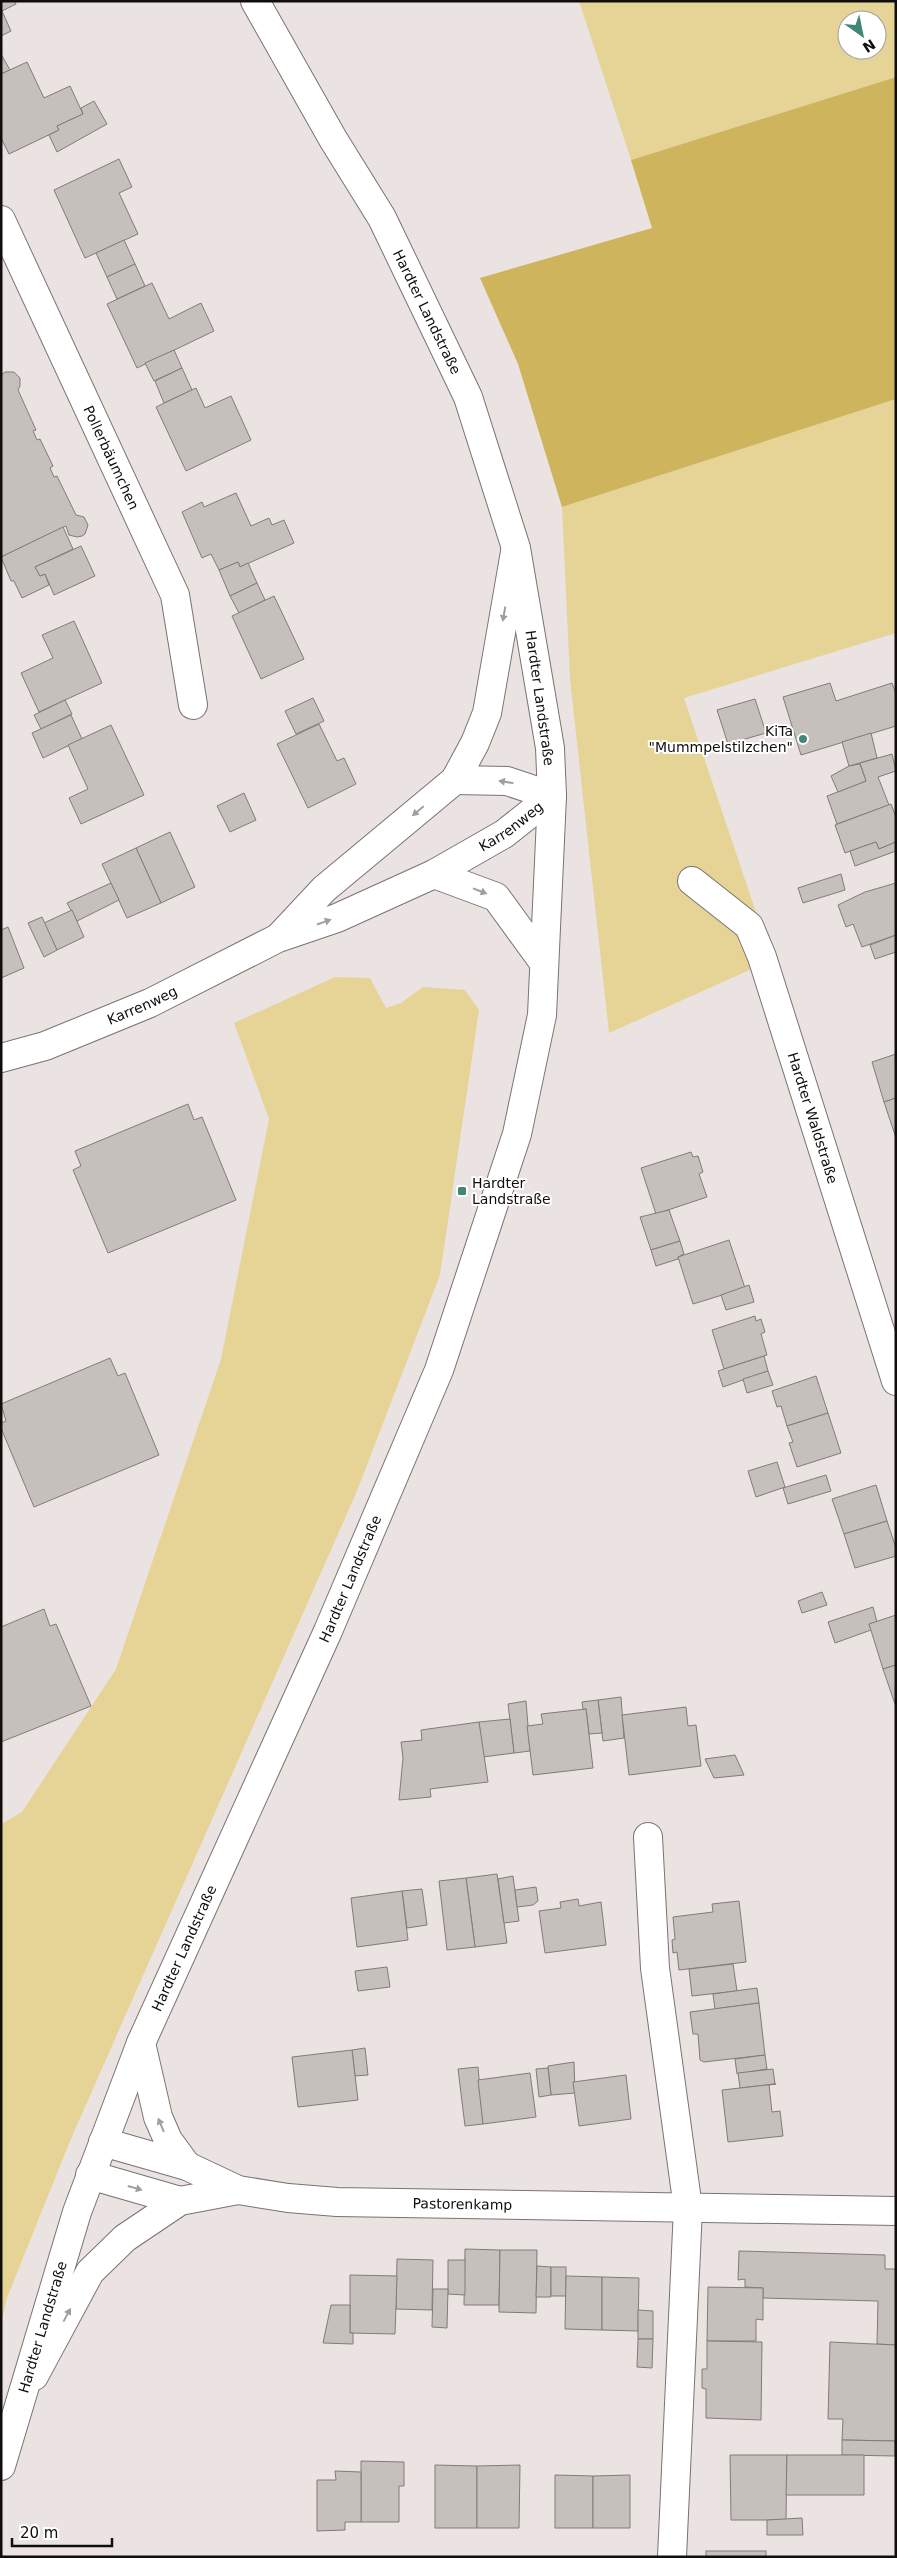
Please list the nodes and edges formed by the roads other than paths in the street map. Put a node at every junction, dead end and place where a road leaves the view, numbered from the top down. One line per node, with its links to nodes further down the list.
1 (255, 1): 3 (street, Hardter Landstraße)
2 (1, 220): 4 (street, Pollerbäumchen)
3 (516, 548): 5 (street, Karrenweg, one-way to 5); 6 (street, Hardter Landstraße)
4 (193, 705)
5 (455, 780): 6 (street, Karrenweg, one-way to 5); 9 (street, Karrenweg, one-way to 9)
6 (552, 796): 7 (street, Karrenweg); 10 (street, Hardter Landstraße)
7 (434, 874): 9 (street, Karrenweg, one-way to 7); 10 (street, one-way to 10)
8 (692, 881): 12 (street, Hardter Waldstraße)
9 (278, 938): 11 (street, Karrenweg)
10 (544, 963): 14 (street, Hardter Landstraße)
11 (1, 1058)
12 (896, 1381)
13 (648, 1837): 20 (street)
14 (141, 2043): 15 (street, Hardter Landstraße); 16 (street, Pastorenkamp, one-way to 14)
15 (103, 2142): 16 (street, Pastorenkamp); 17 (street, Hardter Landstraße)
16 (187, 2166): 18 (street, Pastorenkamp)
17 (90, 2175): 19 (street, Pastorenkamp, one-way to 19); 22 (street, Hardter Landstraße)
18 (238, 2190): 19 (street, Pastorenkamp); 20 (street, Pastorenkamp)
19 (180, 2201): 22 (street, Pastorenkamp, one-way to 19)
20 (688, 2208): 21 (street, Pastorenkamp); 24 (street)
21 (896, 2211)
22 (19, 2404): 23 (street, Hardter Landstraße)
23 (1, 2466)
24 (672, 2557)

